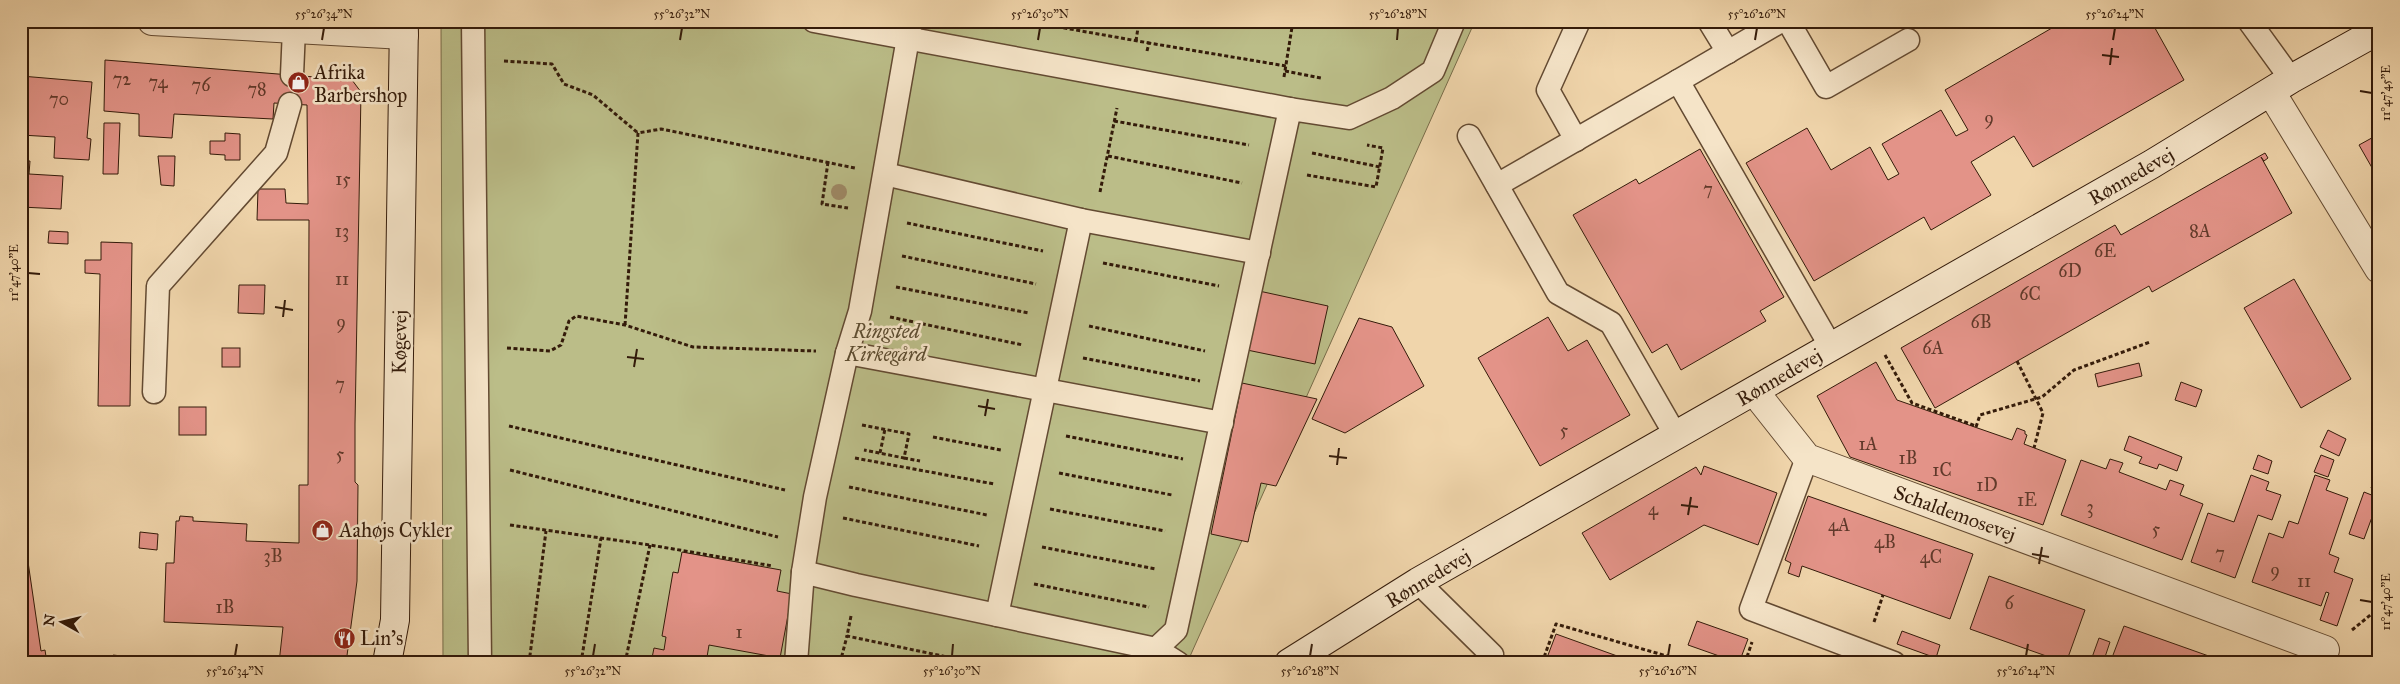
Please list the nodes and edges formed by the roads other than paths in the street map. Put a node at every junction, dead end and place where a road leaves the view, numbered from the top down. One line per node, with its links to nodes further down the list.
1 (152, 21): 11 (street)
2 (472, 21): 42 (lane)
3 (814, 21): 12 (lane)
4 (1454, 21): 20 (lane)
5 (1579, 21): 22 (lane)
6 (1709, 21): 15 (lane)
7 (1781, 21): 15 (lane)
8 (1788, 21): 14 (lane)
9 (2249, 21): 18 (lane)
10 (404, 28): 11 (street); 41 (street, Køgevej)
11 (294, 29): 16 (lane)
12 (910, 29): 20 (lane); 23 (lane)
13 (2379, 30): 18 (street, Rønnedevej)
14 (1908, 40)
15 (1728, 52): 17 (lane)
16 (292, 75)
17 (1678, 81): 22 (lane); 28 (lane)
18 (2281, 86): 27 (street); 28 (street, Rønnedevej)
19 (290, 104): 32 (lane)
20 (1284, 108): 26 (lane)
21 (1469, 136): 24 (lane)
22 (1576, 140): 24 (lane)
23 (885, 174): 25 (lane); 29 (lane)
24 (1497, 185): 34 (lane)
25 (1088, 221): 26 (lane); 30 (lane)
26 (1259, 253): 33 (lane)
27 (2379, 268)
28 (1831, 347): 31 (street, Rønnedevej)
29 (846, 353): 30 (lane); 36 (lane)
30 (1044, 389): 33 (lane); 38 (lane)
31 (1754, 391): 34 (street, Rønnedevej); 35 (street)
32 (154, 392)
33 (1222, 423): 40 (lane)
34 (1676, 436): 37 (street, Rønnedevej)
35 (1807, 458): 39 (street, Schaldemosevej); 47 (lane)
36 (804, 572): 38 (lane); 43 (lane)
37 (1418, 582): 45 (street, Rønnedevej); 46 (lane)
38 (997, 615): 40 (lane)
39 (2325, 650)
40 (1149, 656): 44 (lane)
41 (387, 663)
42 (480, 663)
43 (796, 663)
44 (1178, 663)
45 (1288, 663)
46 (1489, 663)
47 (1894, 663)

